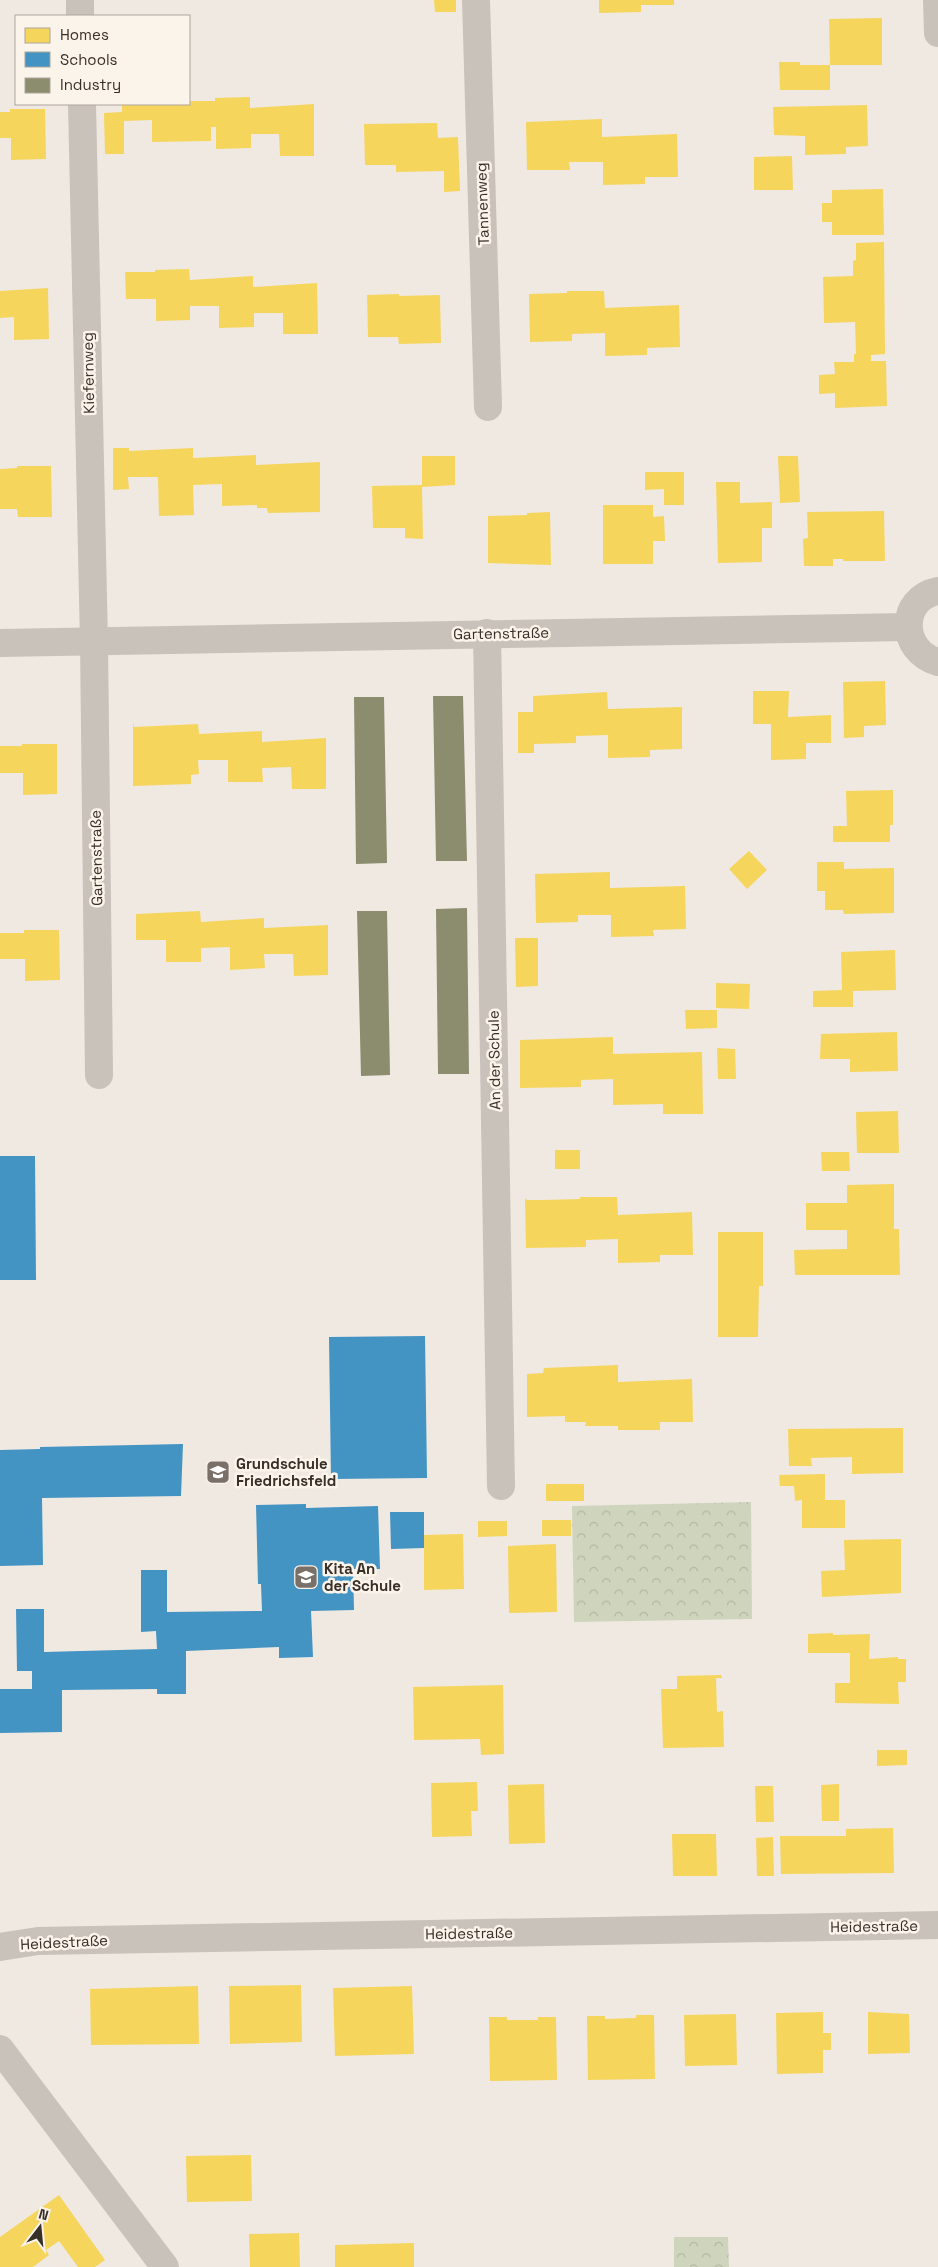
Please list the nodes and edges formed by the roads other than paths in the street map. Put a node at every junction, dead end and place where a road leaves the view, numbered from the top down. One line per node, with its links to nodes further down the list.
1 (80, 0): 4 (street)
2 (476, 0): 7 (street, Tannenweg)
3 (937, 0): 5 (street)
4 (80, 15)
5 (938, 33)
6 (82, 105): 11 (street, Kiefernweg)
7 (488, 407)
8 (938, 591): 9 (street)
9 (908, 627): 10 (street, Gartenstraße); 13 (street)
10 (487, 633): 11 (street, Gartenstraße); 15 (street, An der Schule)
11 (94, 642): 12 (street, Gartenstraße); 14 (street, Gartenstraße)
12 (0, 643)
13 (938, 662)
14 (99, 1075)
15 (502, 1486)
16 (938, 1925): 17 (street, Heidestraße)
17 (0, 1947)
18 (0, 2049): 19 (street)
19 (165, 2267)

